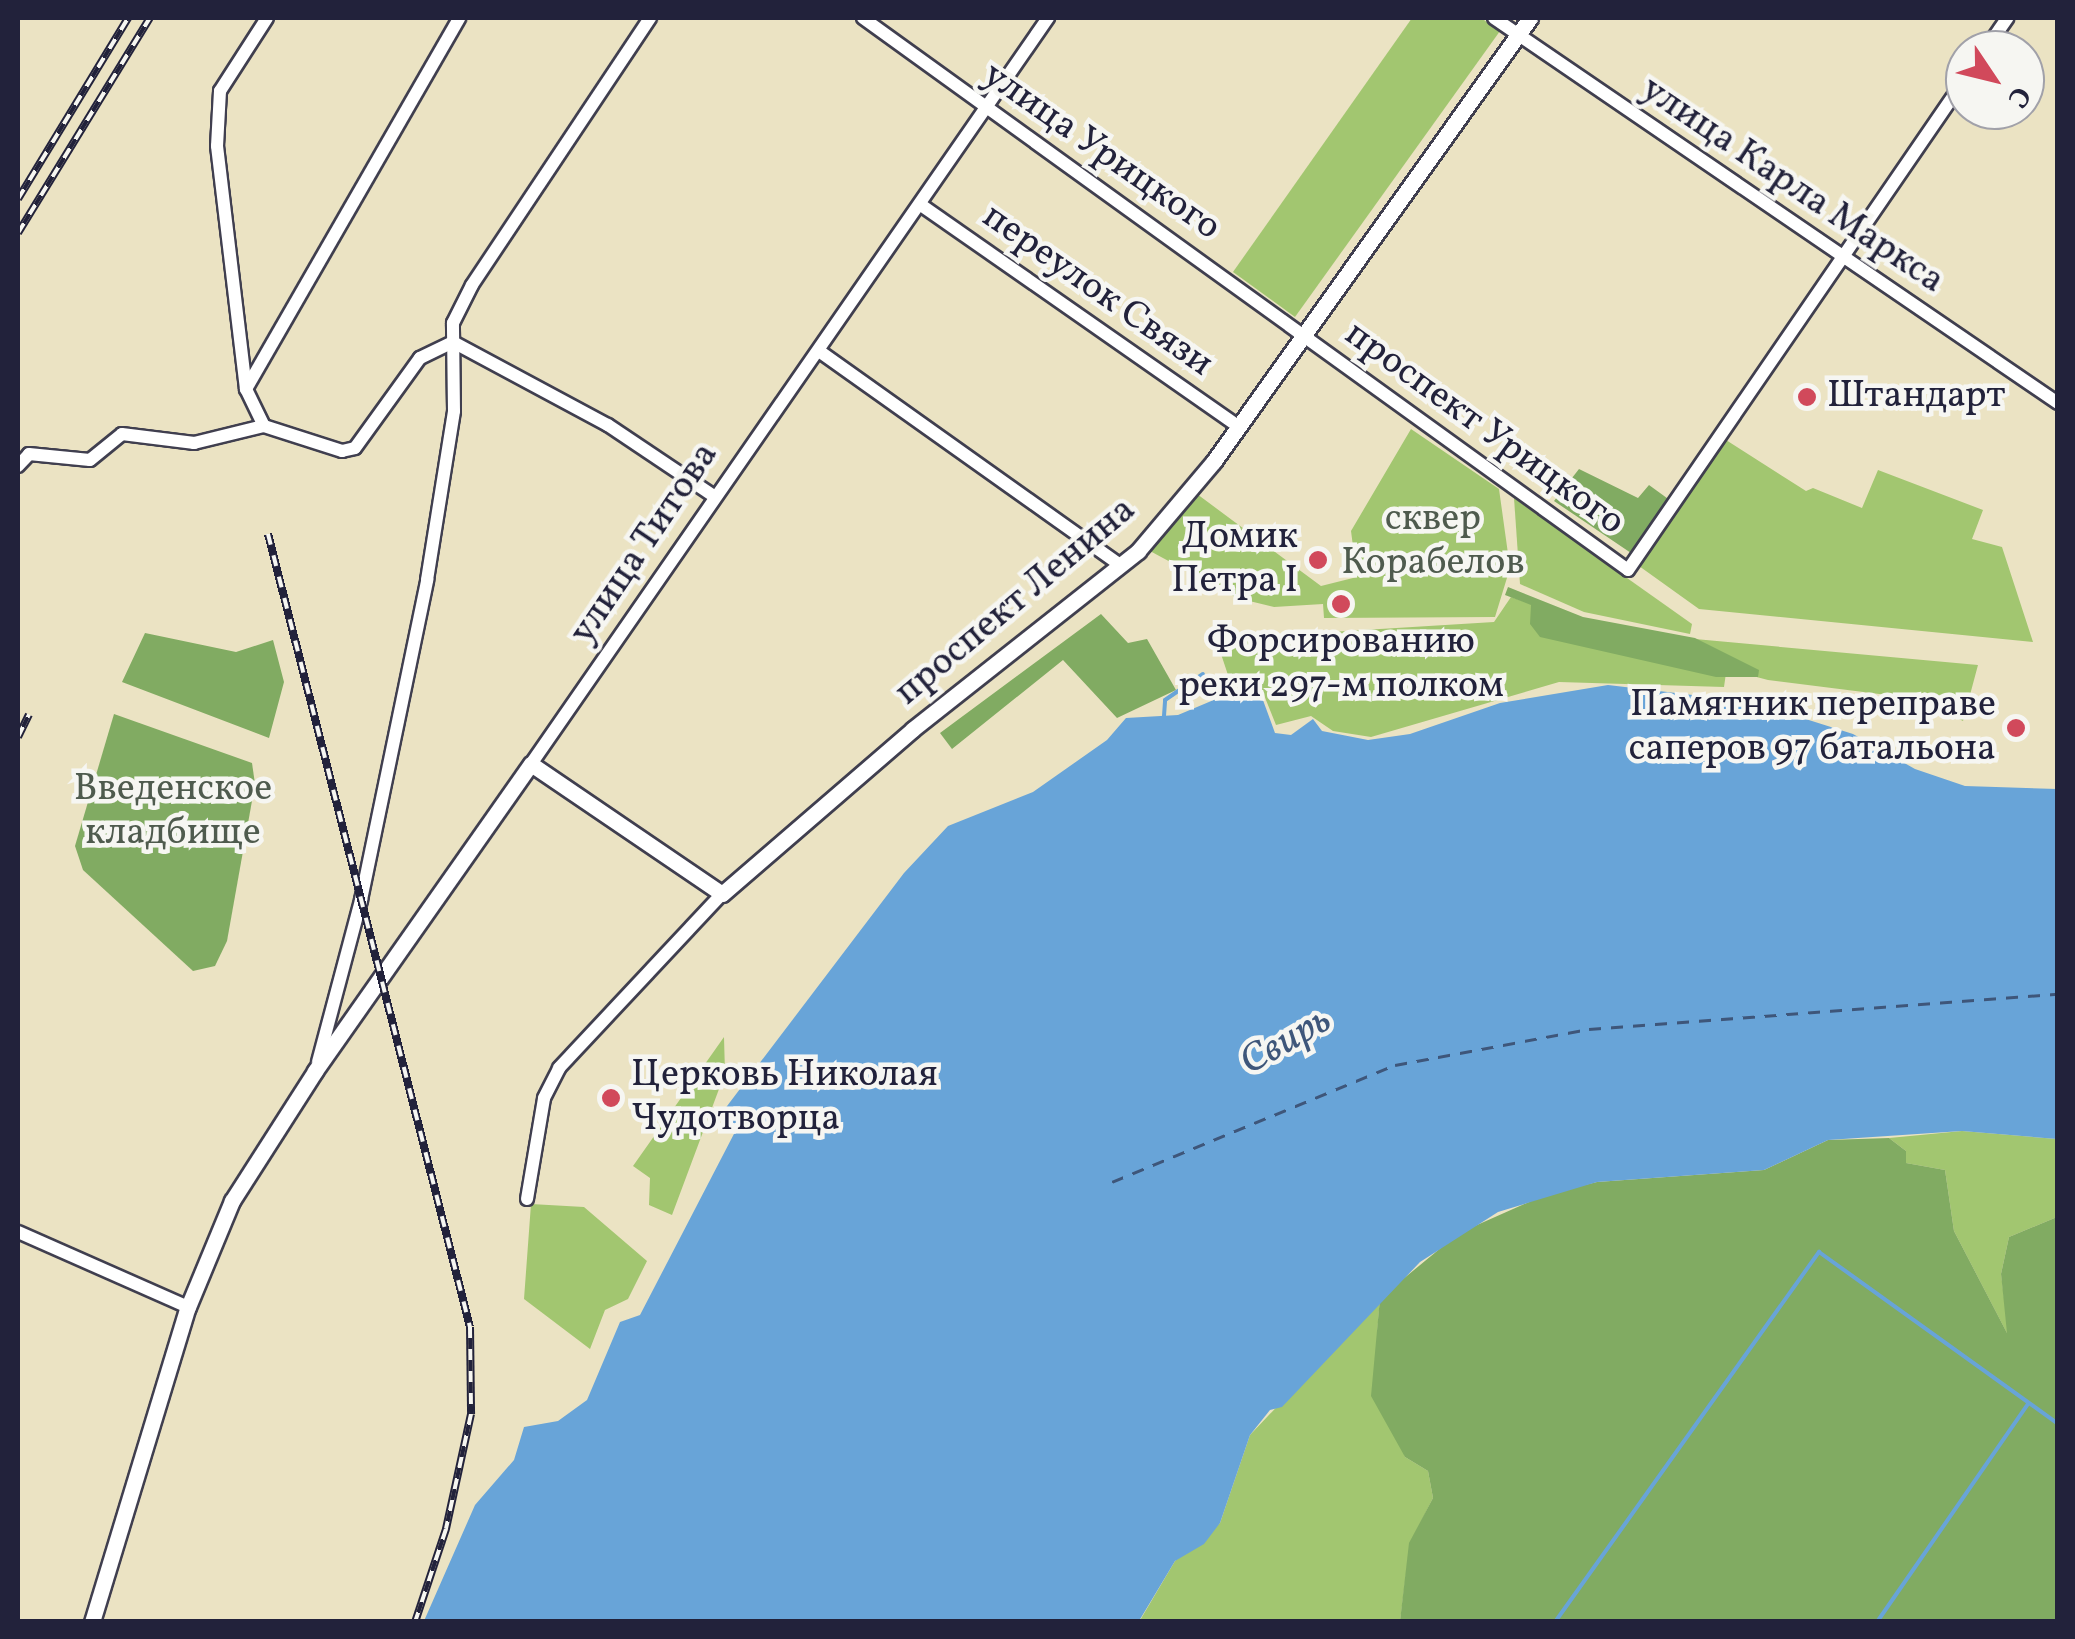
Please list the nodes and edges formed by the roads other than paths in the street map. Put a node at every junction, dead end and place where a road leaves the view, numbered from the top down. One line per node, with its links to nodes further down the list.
1 (267, 18): 16 (street)
2 (459, 18): 16 (street)
3 (650, 18): 14 (street)
4 (862, 18): 9 (street, улица Урицкого)
5 (1048, 18): 9 (street, улица Титова)
6 (1494, 18): 8 (street, улица Карла Маркса)
7 (1530, 18): 8 (main road, проспект Ленина)
8 (1518, 34): 12 (street, улица Карла Маркса); 13 (main road, проспект Ленина)
9 (986, 108): 11 (street, улица Титова); 13 (street, улица Урицкого)
10 (1945, 108): 12 (street)
11 (921, 205): 15 (street, улица Титова); 19 (street, переулок Связи)
12 (1843, 258): 13 (street, проспект Урицкого); 17 (street, улица Карла Маркса)
13 (1305, 336): 19 (main road, проспект Ленина)
14 (452, 342): 18 (street); 21 (street); 25 (street)
15 (818, 351): 21 (street, улица Титова); 22 (street)
16 (246, 388): 18 (street)
17 (2058, 403)
18 (264, 426): 20 (street)
19 (1238, 427): 22 (main road, проспект Ленина)
20 (18, 466)
21 (715, 497): 23 (street, улица Титова)
22 (1120, 566): 24 (main road, проспект Ленина)
23 (531, 764): 24 (main road); 25 (main road, улица Титова)
24 (722, 894): 26 (street, проспект Ленина)
25 (315, 1071): 28 (main road, улица Титова)
26 (528, 1199)
27 (18, 1232): 28 (street)
28 (188, 1307): 29 (main road, улица Титова)
29 (92, 1622)

